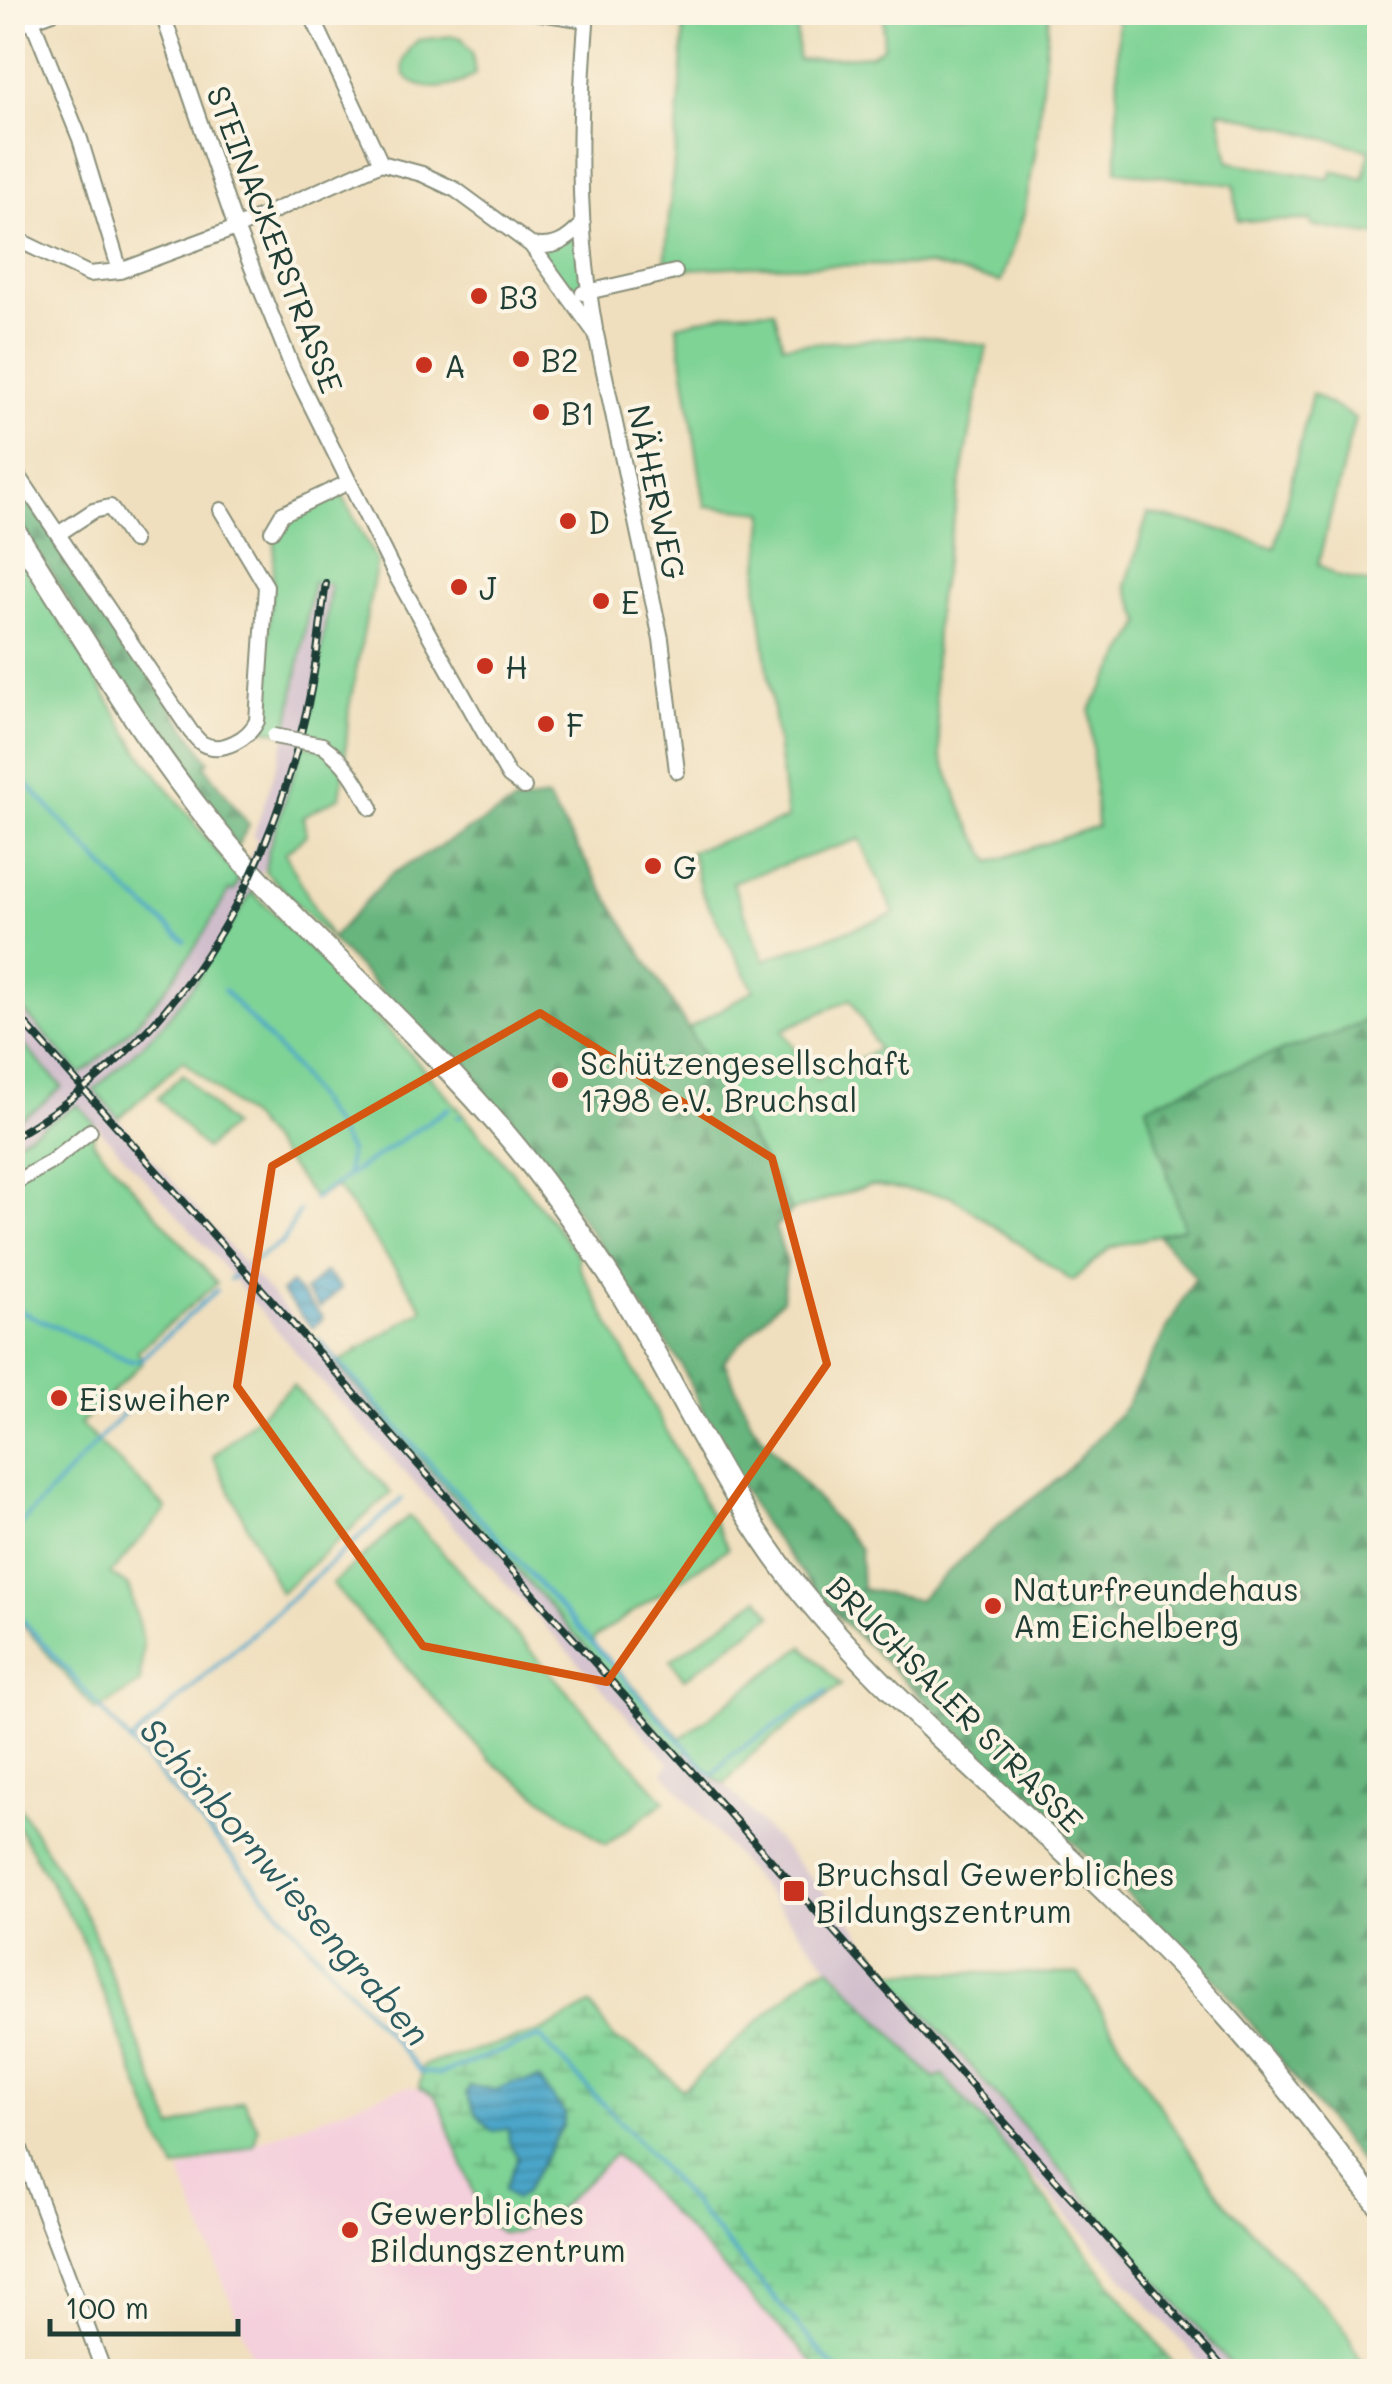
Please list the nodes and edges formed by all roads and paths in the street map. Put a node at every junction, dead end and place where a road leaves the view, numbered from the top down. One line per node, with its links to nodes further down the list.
1 (53, 12): 6 (street)
2 (162, 12): 10 (street, STEINACKERSTRASSE)
3 (310, 12): 8 (street)
4 (534, 12): 5 (street)
5 (587, 16): 9 (street)
6 (32, 20): 7 (street); 13 (street)
7 (12, 28)
8 (381, 163): 10 (street); 12 (street, NÄHERWEG)
9 (583, 224): 12 (street); 15 (street)
10 (236, 228): 13 (street); 19 (street, STEINACKERSTRASSE)
11 (12, 237): 13 (street)
12 (531, 245): 16 (street, NÄHERWEG)
13 (120, 271)
14 (675, 272): 15 (street)
15 (588, 292): 16 (street); 17 (street)
16 (567, 296): 17 (street, NÄHERWEG)
17 (596, 334): 26 (street, NÄHERWEG)
18 (12, 466): 23 (street)
19 (346, 482): 22 (street); 27 (street, STEINACKERSTRASSE)
20 (221, 510): 25 (street)
21 (12, 526): 32 (main road, BRUCHSALER STRASSE)
22 (272, 531)
23 (58, 534): 24 (street); 25 (street)
24 (133, 541)
25 (252, 733): 28 (street, bridge)
26 (676, 771)
27 (524, 787)
28 (371, 808)
29 (90, 1131): 30 (street)
30 (12, 1184)
31 (12, 2127): 33 (street)
32 (1380, 2206)
33 (104, 2372)

